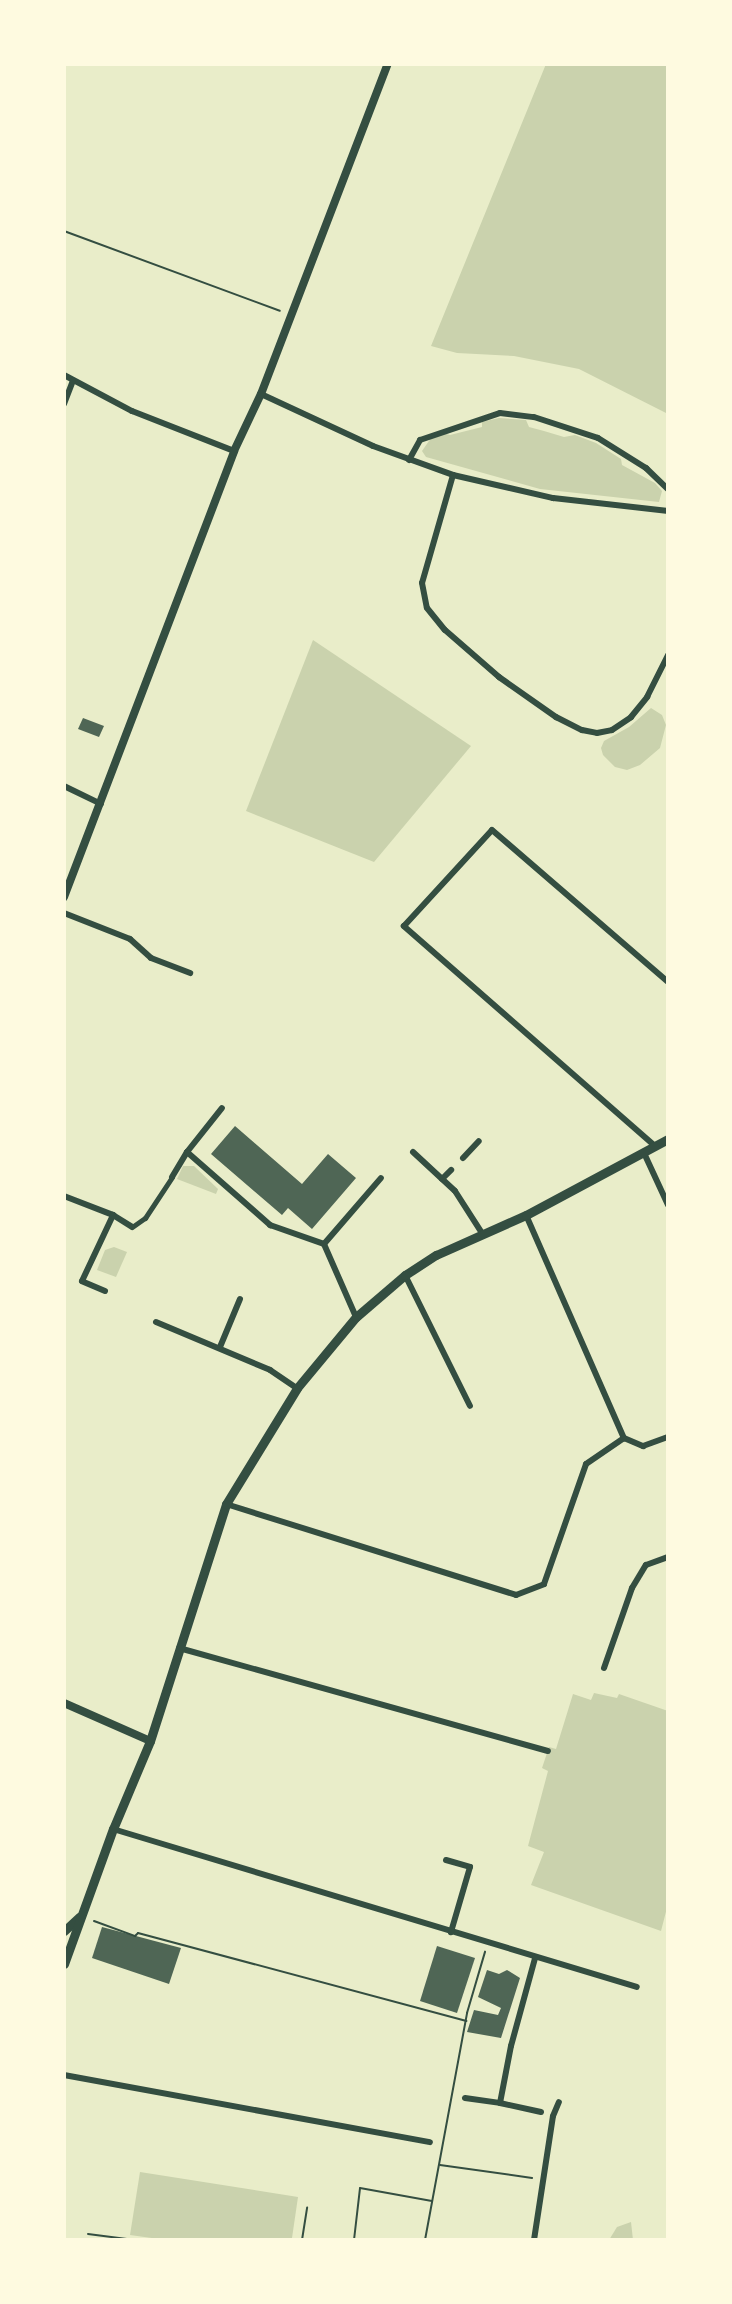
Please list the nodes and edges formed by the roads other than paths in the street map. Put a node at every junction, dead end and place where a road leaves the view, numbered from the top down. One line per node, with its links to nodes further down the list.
1 (388, 64): 4 (street)
2 (64, 375): 3 (street)
3 (73, 381): 5 (street); 6 (street)
4 (261, 394): 6 (street); 7 (street)
5 (64, 404)
6 (234, 451): 13 (street)
7 (409, 460): 8 (street); 9 (street)
8 (453, 475): 10 (street); 11 (street)
9 (668, 489)
10 (668, 511)
11 (668, 655)
12 (64, 786): 13 (street)
13 (101, 804): 14 (street)
14 (64, 897)
15 (64, 913): 16 (street)
16 (190, 973)
17 (668, 982): 21 (street)
18 (222, 1108): 22 (street)
19 (668, 1139): 21 (main road)
20 (479, 1141): 25 (street)
21 (656, 1147): 24 (main road)
22 (187, 1152): 27 (street); 36 (street)
23 (413, 1152): 29 (street)
24 (644, 1153): 31 (street); 33 (main road)
25 (463, 1158)
26 (451, 1170): 29 (street)
27 (172, 1177): 34 (street)
28 (381, 1178): 36 (street)
29 (442, 1179): 35 (street)
30 (64, 1196): 32 (street)
31 (668, 1205)
32 (113, 1215): 34 (street); 38 (street)
33 (526, 1215): 35 (main road); 46 (street)
34 (132, 1227)
35 (482, 1233): 37 (main road)
36 (324, 1244): 40 (street)
37 (405, 1275): 40 (main road); 44 (street)
38 (105, 1291)
39 (240, 1299): 42 (street)
40 (356, 1317): 43 (main road)
41 (156, 1322): 42 (street)
42 (220, 1347): 43 (street)
43 (297, 1388): 47 (main road)
44 (470, 1406)
45 (668, 1437): 46 (street)
46 (624, 1438): 47 (street)
47 (226, 1504): 49 (main road)
48 (668, 1557): 50 (street)
49 (179, 1648): 52 (main road); 53 (street)
50 (604, 1668)
51 (64, 1703): 52 (street)
52 (150, 1741): 54 (main road)
53 (548, 1751)
54 (113, 1829): 56 (main road); 58 (street)
55 (446, 1860): 58 (street)
56 (86, 1917): 57 (main road); 60 (main road)
57 (64, 1931)
58 (451, 1932): 59 (street)
59 (535, 1958): 61 (street); 65 (street)
60 (64, 1964)
61 (637, 1987)
62 (64, 2075): 67 (street)
63 (465, 2098): 65 (street)
64 (559, 2102): 68 (street)
65 (500, 2103): 66 (street)
66 (541, 2112)
67 (430, 2142)
68 (534, 2240)

